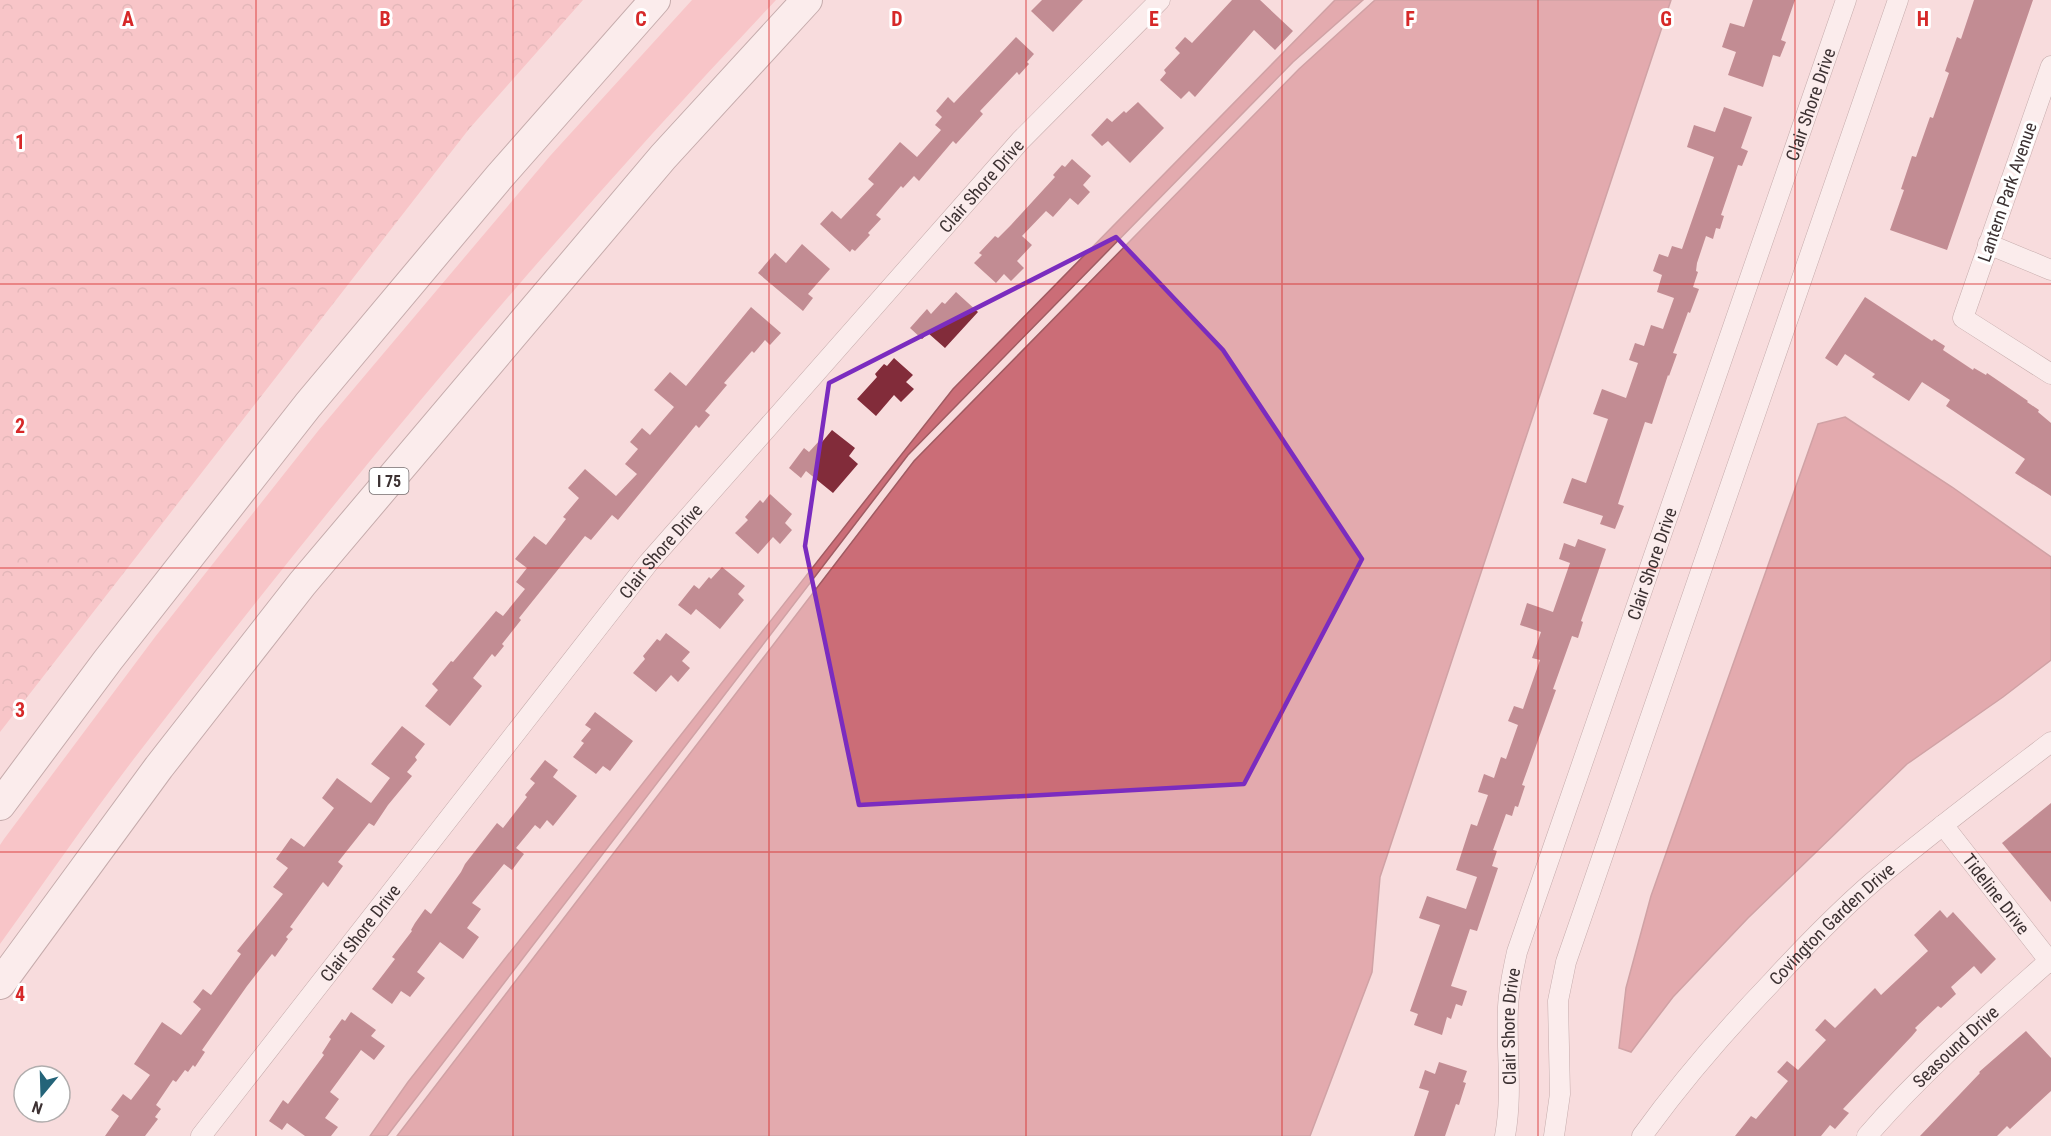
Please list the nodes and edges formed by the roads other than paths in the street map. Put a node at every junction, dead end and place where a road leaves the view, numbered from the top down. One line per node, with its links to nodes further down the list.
1 (655, 0): 11 (highway)
2 (807, 0): 14 (highway, I 75)
3 (1160, 0): 15 (street, Clair Shore Drive)
4 (1846, 0): 16 (street, Clair Shore Drive)
5 (1898, 0): 17 (street)
6 (2051, 66): 7 (street, Lantern Park Avenue)
7 (1988, 244): 8 (street); 9 (street, Lantern Park Avenue)
8 (2051, 270)
9 (2051, 374)
10 (2051, 742): 12 (street, Covington Garden Drive)
11 (0, 805)
12 (1943, 825): 13 (street, Tideline Drive); 18 (street, Covington Garden Drive)
13 (2050, 962): 19 (street, Seasound Drive)
14 (0, 984)
15 (201, 1136)
16 (1505, 1136)
17 (1554, 1136)
18 (1642, 1136)
19 (1867, 1136)

